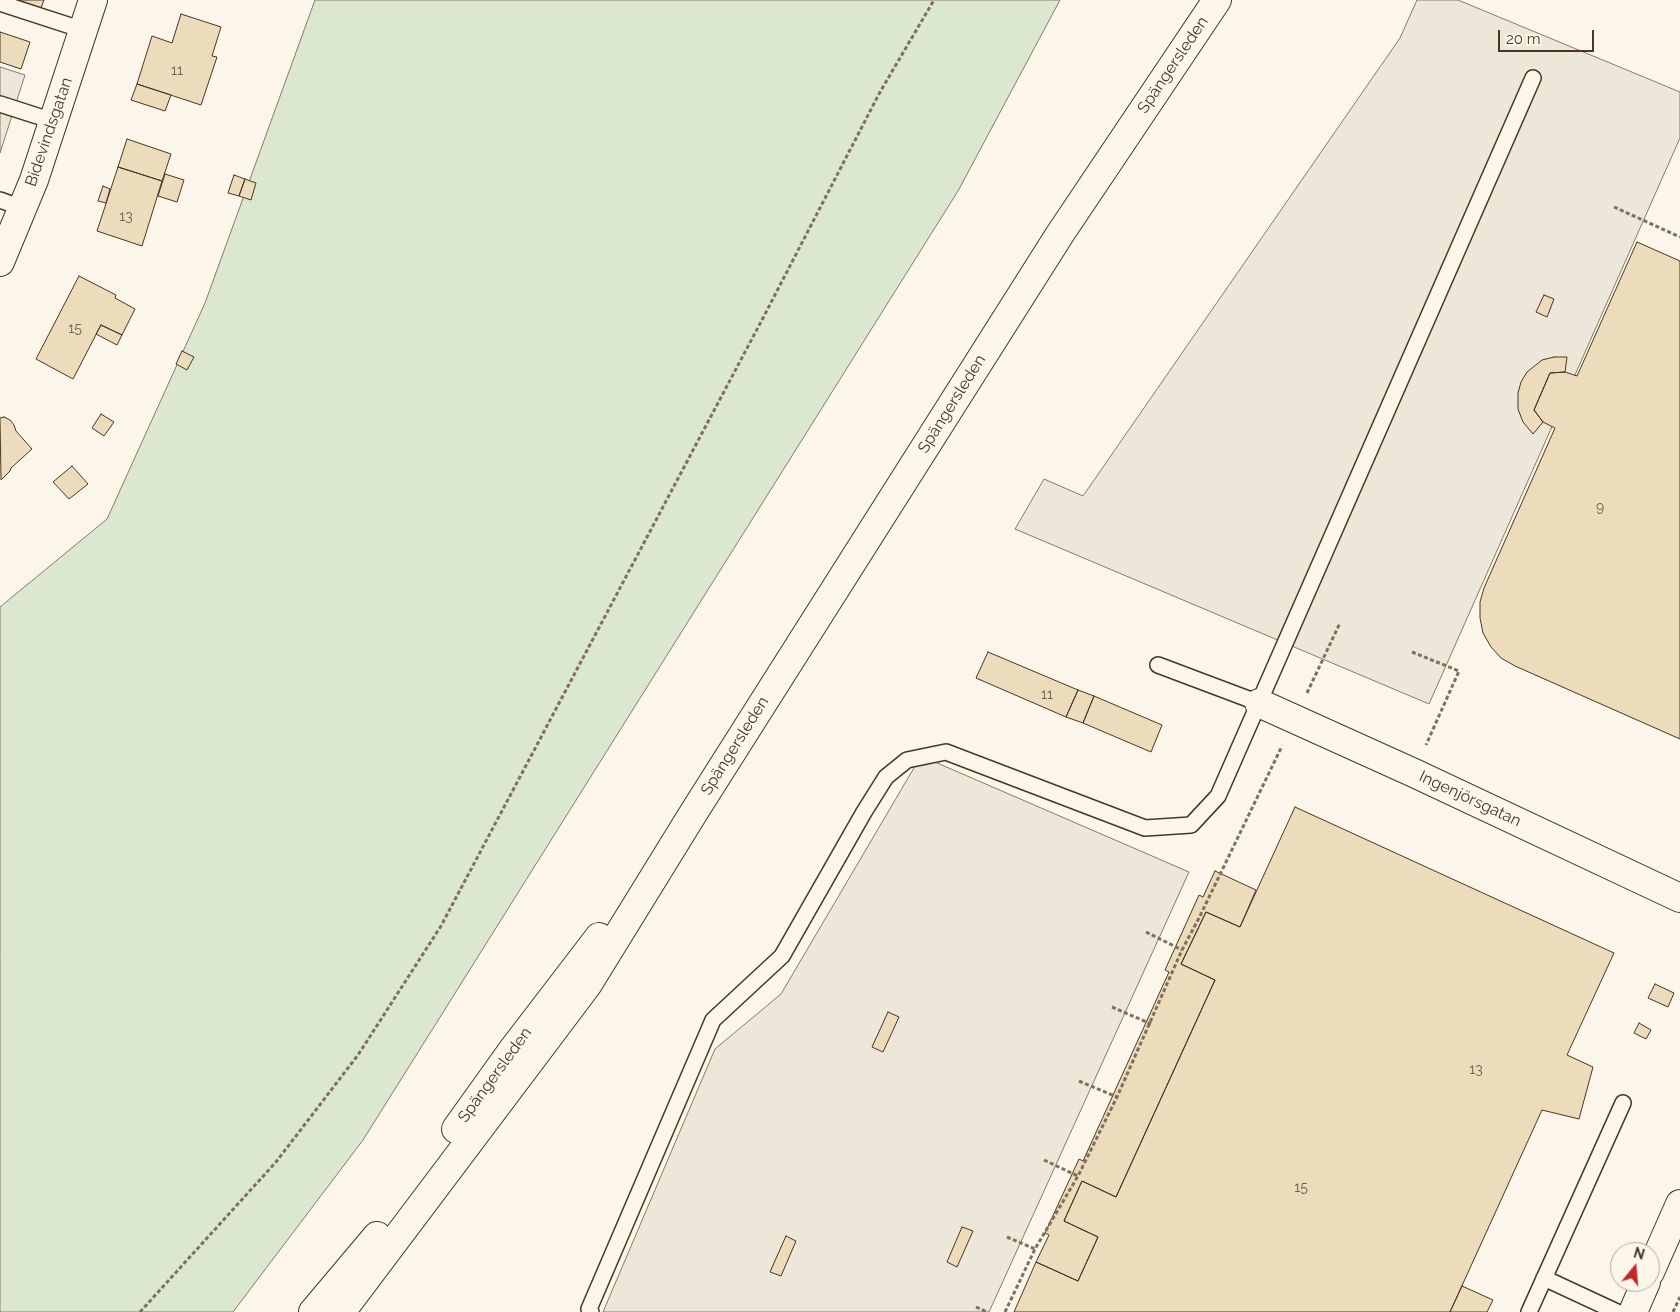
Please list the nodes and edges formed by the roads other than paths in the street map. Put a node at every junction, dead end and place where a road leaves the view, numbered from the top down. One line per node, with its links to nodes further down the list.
1 (93, 0): 4 (main road, Bidevindsgatan)
2 (1216, 0): 12 (main road, Spängersleden)
3 (0, 3): 4 (lane)
4 (83, 30): 7 (main road, Bidevindsgatan)
5 (1533, 78): 11 (lane)
6 (0, 104): 7 (lane)
7 (53, 120): 8 (main road, Bidevindsgatan)
8 (11, 204): 9 (main road, Bidevindsgatan)
9 (0, 262)
10 (1158, 665): 11 (lane)
11 (1259, 704): 13 (main road, Ingenjörsgatan); 21 (lane)
12 (694, 812): 19 (main road, Spängersleden); 20 (main road, Spängersleden)
13 (1680, 898)
14 (1623, 1103): 17 (lane)
15 (1680, 1204): 16 (main road)
16 (1660, 1249)
17 (1544, 1278): 22 (lane); 23 (lane)
18 (1642, 1292): 24 (main road)
19 (313, 1312)
20 (341, 1312)
21 (591, 1312)
22 (1529, 1312)
23 (1617, 1312)
24 (1633, 1312)

